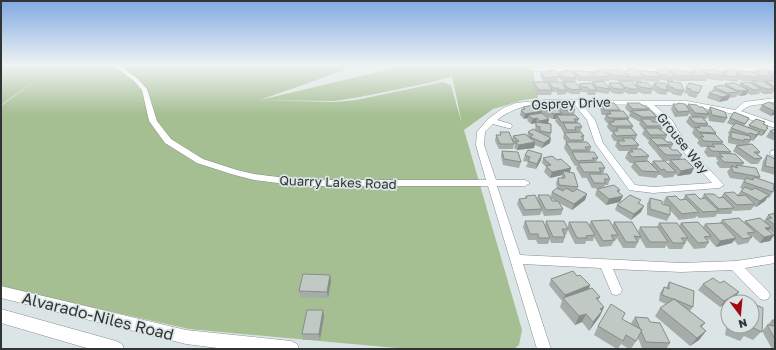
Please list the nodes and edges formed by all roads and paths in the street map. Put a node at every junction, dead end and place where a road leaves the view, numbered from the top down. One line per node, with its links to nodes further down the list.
1 (138, 82): 9 (street, Quarry Lakes Road)
2 (775, 100): 5 (street)
3 (576, 102): 4 (street, Osprey Drive); 4 (street, Grouse Way); 6 (street, Osprey Drive)
4 (647, 102): 5 (street, Osprey Drive)
5 (736, 112): 8 (street, Osprey Drive)
6 (491, 121): 7 (street); 9 (street, Osprey Drive)
7 (508, 126)
8 (775, 126)
9 (491, 183): 10 (street, Quarry Lakes Road); 11 (street, Osprey Drive)
10 (526, 183)
11 (516, 259): 13 (street); 21 (street, Osprey Drive)
12 (775, 259): 14 (street)
13 (605, 263): 14 (street); 15 (street)
14 (735, 265): 17 (street)
15 (616, 290)
16 (1, 292): 20 (main road, Alvarado-Niles Road)
17 (764, 295)
18 (1, 316): 19 (main road, Alvarado-Niles Road)
19 (116, 349)
20 (291, 349)
21 (544, 349)

